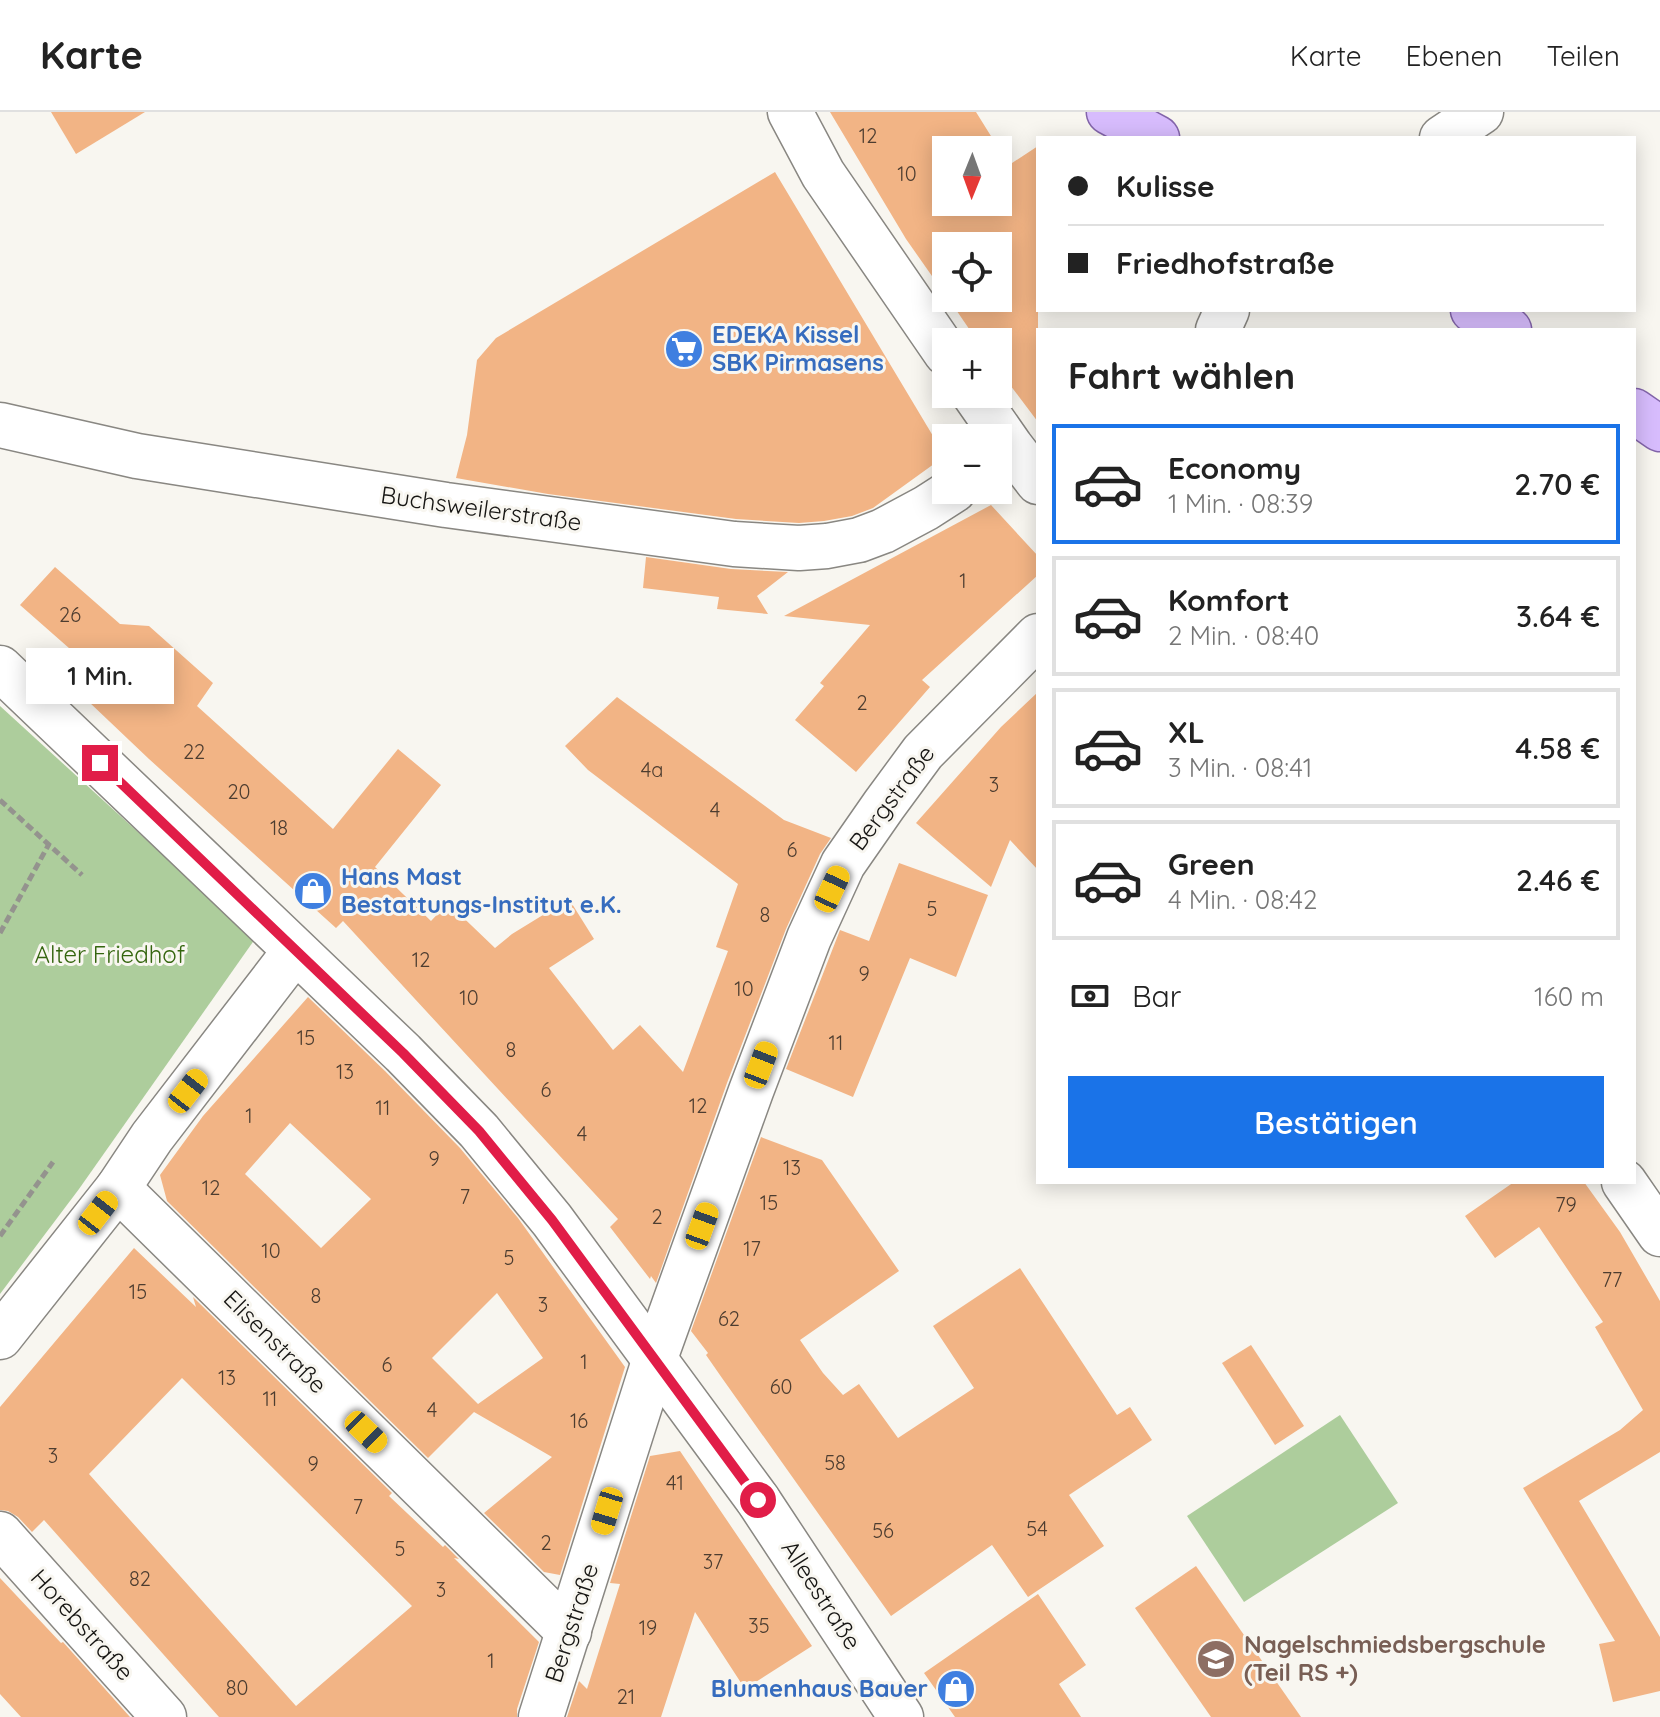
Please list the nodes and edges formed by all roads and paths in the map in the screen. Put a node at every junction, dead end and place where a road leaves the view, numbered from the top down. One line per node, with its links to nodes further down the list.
1 (790, 112): 8 (street)
2 (1109, 112): 4 (main road)
3 (1481, 112): 5 (street)
4 (1153, 136)
5 (1445, 136)
6 (1477, 312): 7 (main road)
7 (1505, 328)
8 (932, 333)
9 (1636, 412): 11 (main road)
10 (0, 425): 14 (street, Buchsweilerstraße)
11 (1660, 429)
12 (1012, 459): 13 (street)
13 (1036, 480)
14 (932, 503)
15 (1036, 638): 28 (street, Bergstraße)
16 (0, 668): 21 (street, Alleestraße)
17 (0, 800): 18 (path)
18 (49, 844): 19 (path); 20 (path)
19 (82, 875)
20 (0, 933)
21 (295, 951): 24 (street); 28 (street, Alleestraße)
22 (53, 1162): 26 (path)
23 (1625, 1184): 25 (street)
24 (118, 1188): 27 (street); 30 (street, Elisenstraße)
25 (1660, 1234)
26 (0, 1236)
27 (0, 1337)
28 (655, 1358): 30 (street, Bergstraße); 33 (street, Alleestraße)
29 (0, 1534): 31 (street, Horebstraße)
30 (569, 1632): 32 (street, Bergstraße)
31 (164, 1717)
32 (541, 1717)
33 (901, 1717)

